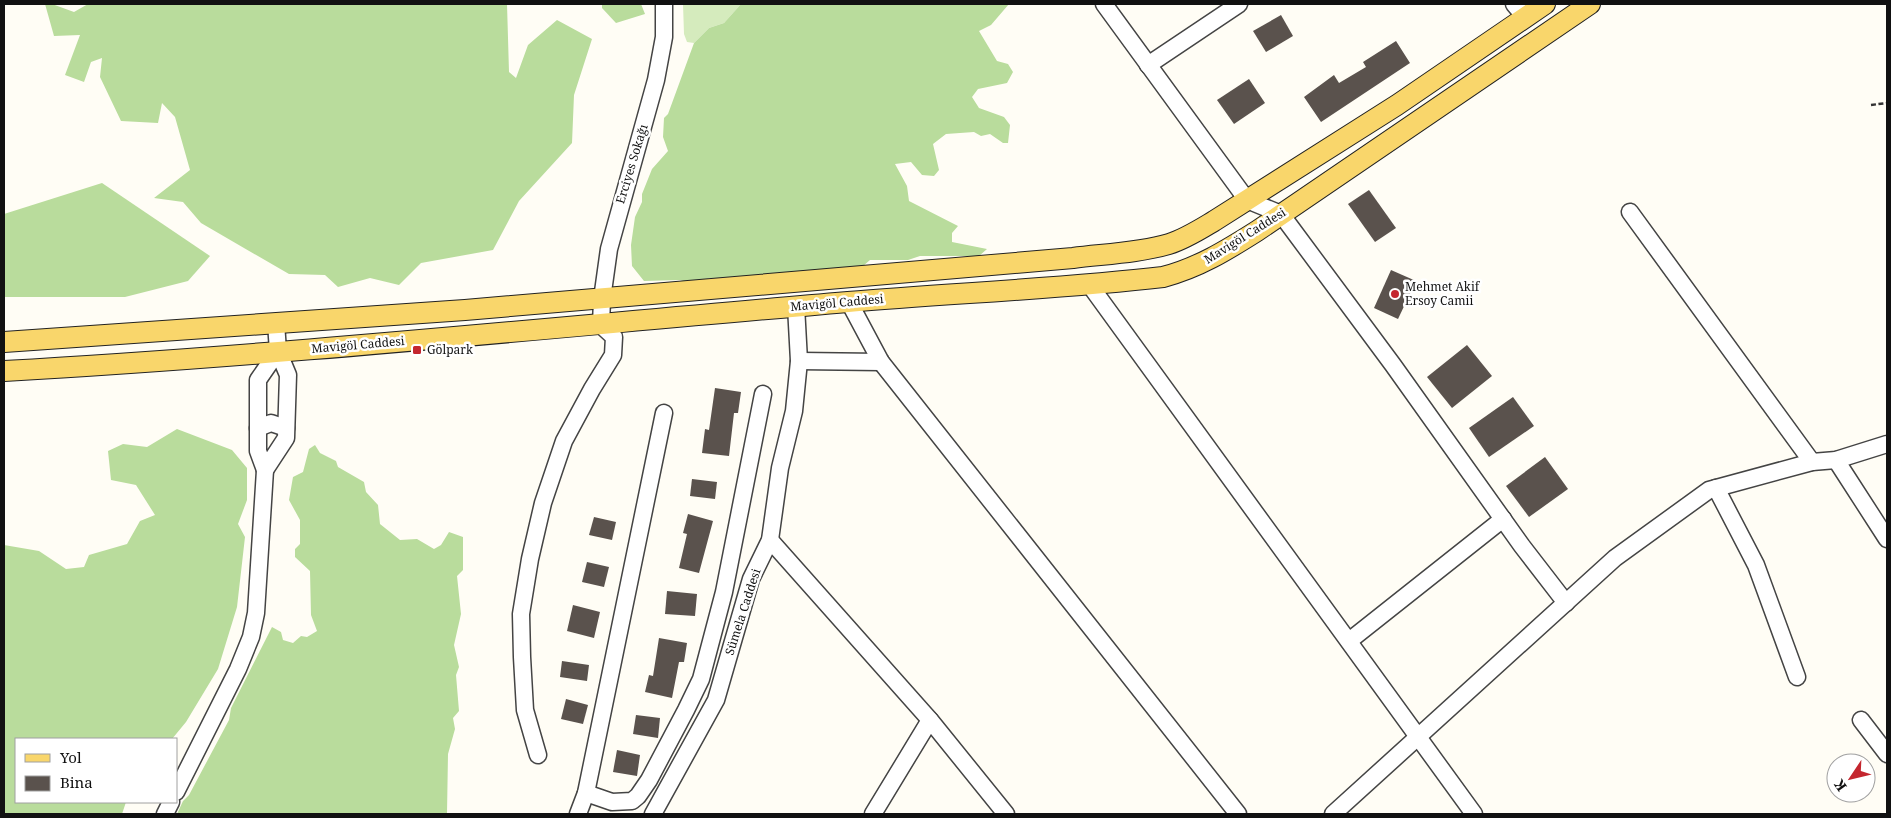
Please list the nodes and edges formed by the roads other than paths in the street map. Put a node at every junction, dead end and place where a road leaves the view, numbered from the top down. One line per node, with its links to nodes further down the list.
1 (664, 4): 12 (street, Erciyes Sokağı)
2 (1104, 4): 7 (street)
3 (1239, 4): 7 (street)
4 (1545, 4): 6 (main road, Mavigöl Caddesi)
5 (1590, 4): 10 (main road, Mavigöl Caddesi)
6 (1520, 10): 8 (main road, Mavigöl Caddesi)
7 (1148, 65): 8 (street)
8 (1247, 200): 10 (street); 12 (main road, Mavigöl Caddesi)
9 (1630, 212): 28 (street)
10 (1281, 214): 11 (main road, Mavigöl Caddesi); 31 (street)
11 (1089, 284): 13 (main road, Mavigöl Caddesi); 35 (street)
12 (602, 298): 15 (main road, Mavigöl Caddesi); 16 (street, Erciyes Sokağı)
13 (849, 302): 14 (main road, Mavigöl Caddesi); 20 (street)
14 (796, 306): 16 (main road, Mavigöl Caddesi); 19 (street, Sümela Caddesi)
15 (276, 323): 17 (main road, Mavigöl Caddesi); 18 (street)
16 (601, 325): 18 (main road, Mavigöl Caddesi); 41 (street)
17 (4, 342)
18 (278, 351): 21 (main road, Mavigöl Caddesi); 24 (street); 25 (street)
19 (799, 361): 20 (street); 33 (street, Sümela Caddesi)
20 (881, 362): 50 (street)
21 (4, 371)
22 (763, 394): 43 (street)
23 (664, 413): 43 (street)
24 (258, 428): 25 (street); 29 (street)
25 (286, 428): 29 (street)
26 (1887, 444): 27 (street)
27 (1836, 460): 28 (street); 32 (street)
28 (1812, 462): 30 (street)
29 (265, 470): 42 (street)
30 (1716, 488): 34 (street); 36 (street)
31 (1503, 519): 34 (street); 35 (street)
32 (1887, 539)
33 (770, 540): 37 (street); 47 (street, Sümela Caddesi)
34 (1566, 603): 39 (street)
35 (1348, 641): 39 (street)
36 (1797, 678)
37 (930, 720): 48 (street); 49 (street)
38 (1862, 720): 40 (street)
39 (1418, 738): 51 (street); 52 (street)
40 (1887, 754)
41 (538, 755)
42 (178, 788)
43 (586, 793): 46 (street)
44 (171, 803): 45 (street)
45 (165, 814)
46 (578, 814)
47 (652, 814)
48 (873, 814)
49 (1006, 814)
50 (1238, 814)
51 (1333, 814)
52 (1474, 814)

